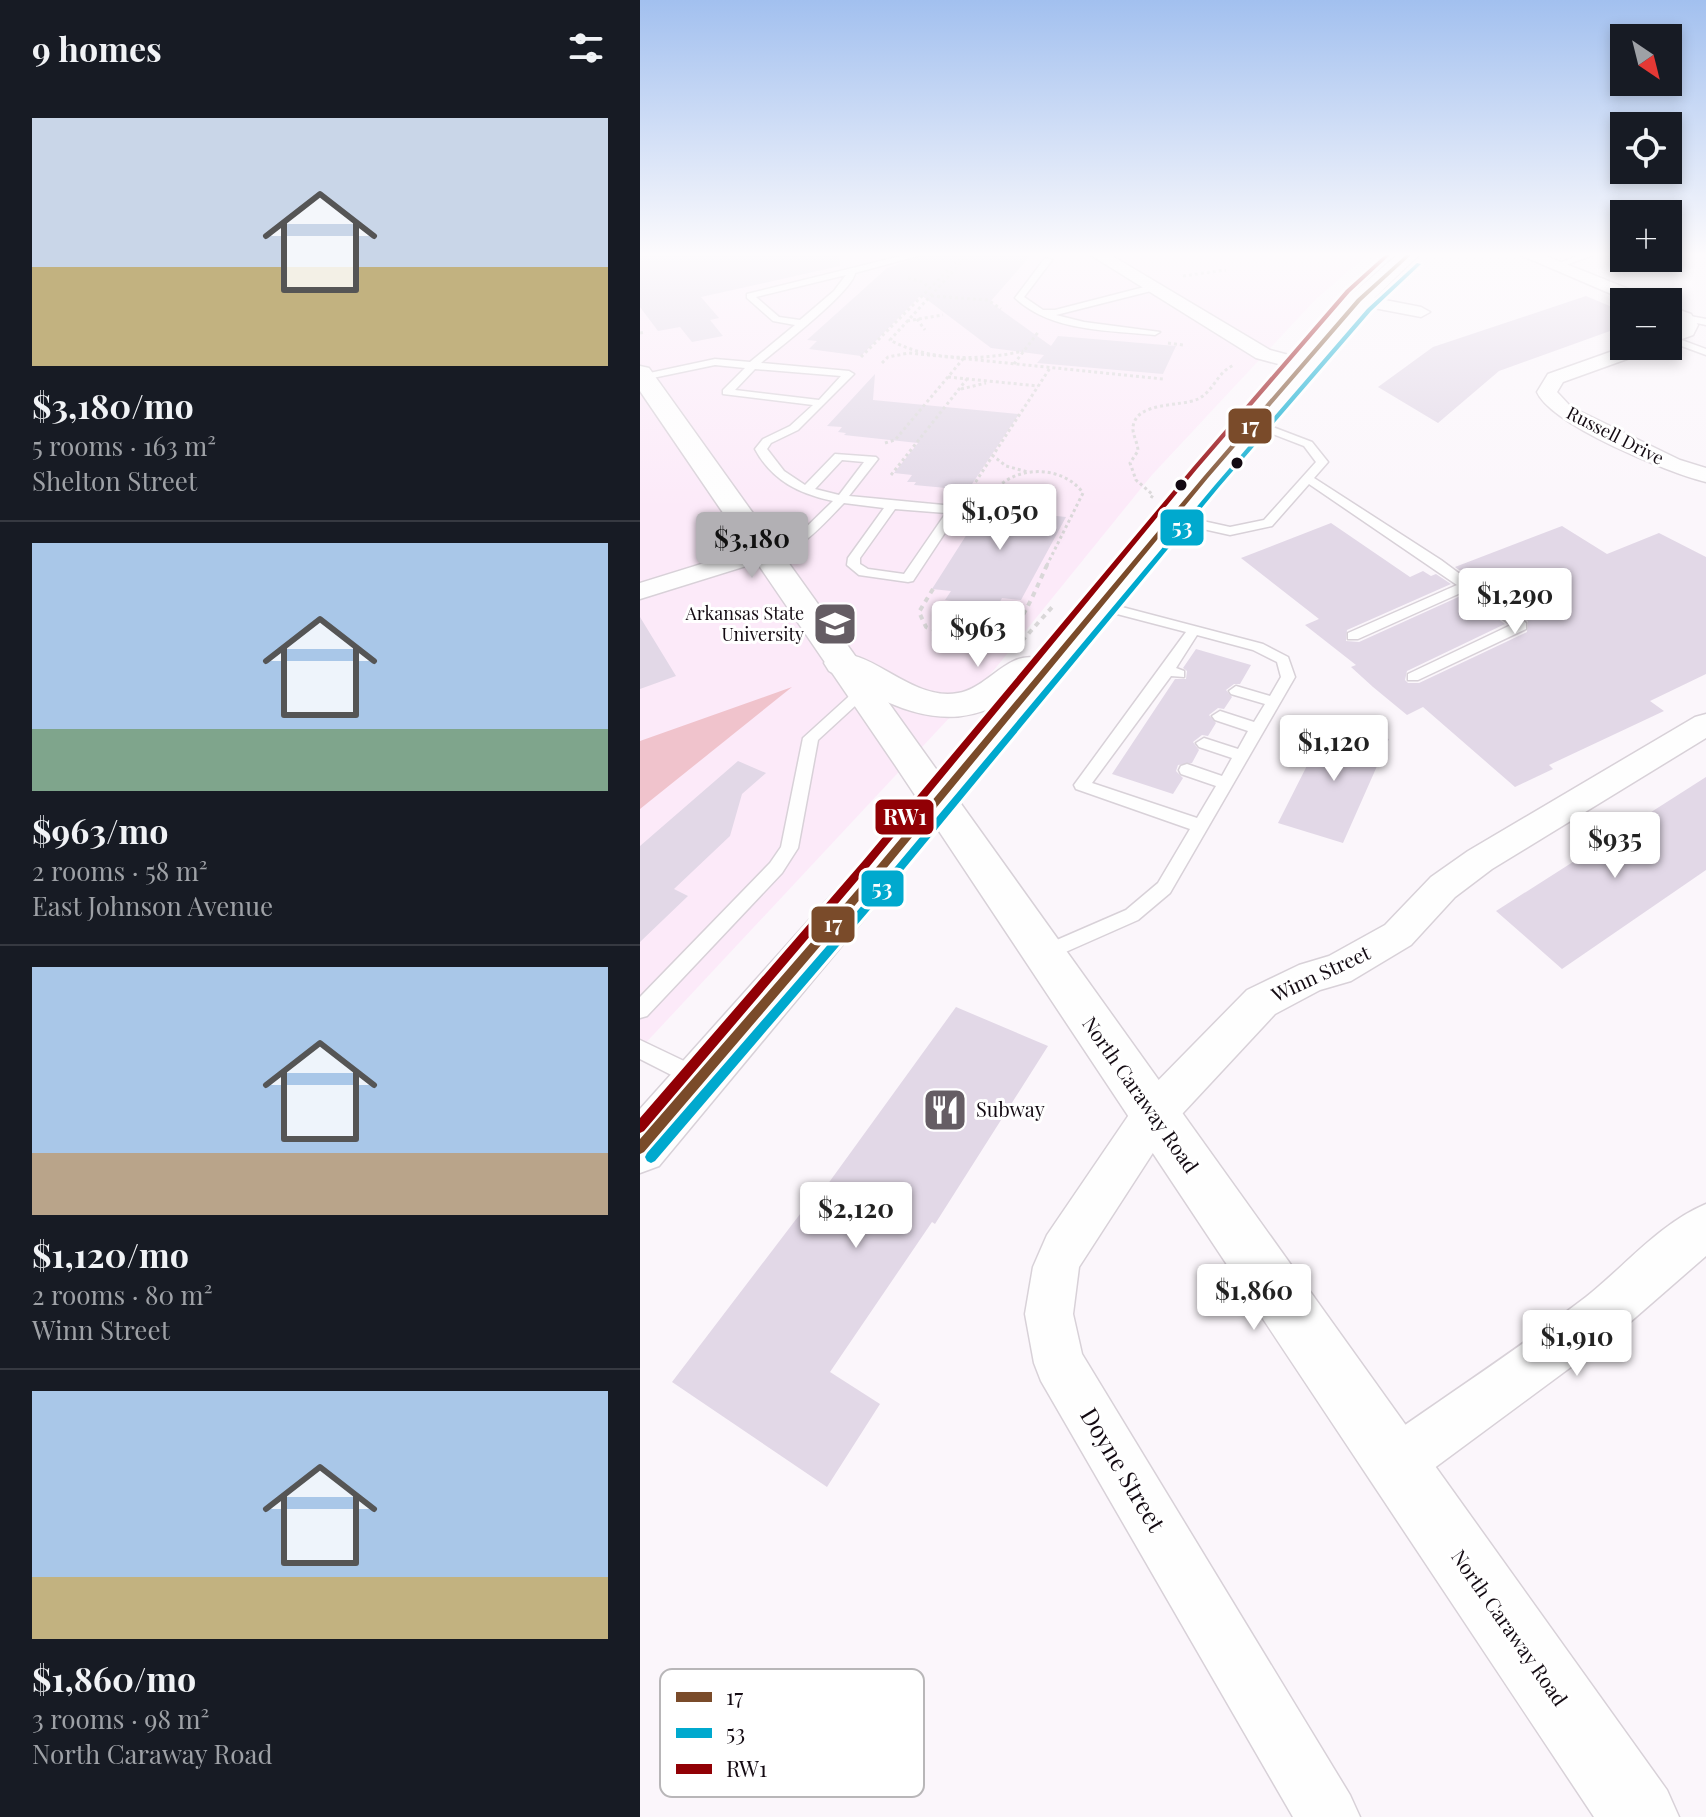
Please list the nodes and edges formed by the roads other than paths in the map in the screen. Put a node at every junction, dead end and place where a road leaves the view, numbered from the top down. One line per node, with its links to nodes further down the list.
1 (784, 339): 7 (lane)
2 (1236, 339): 8 (street)
3 (1326, 339): 8 (main road)
4 (1682, 343): 5 (lane)
5 (1706, 352)
6 (1610, 358): 12 (street, Russell Drive)
7 (754, 364): 9 (lane); 10 (lane); 10 (lane)
8 (1304, 365): 11 (main road)
9 (641, 375): 18 (main road, North Caraway Road)
10 (821, 403): 14 (lane)
11 (1253, 423): 13 (lane); 17 (main road)
12 (1706, 475)
13 (1307, 478): 17 (lane); 19 (lane)
14 (806, 491): 15 (lane); 15 (lane)
15 (843, 497): 16 (lane); 18 (lane)
16 (893, 503): 16 (lane)
17 (1171, 518): 21 (main road)
18 (766, 552): 20 (street); 25 (main road, North Caraway Road)
19 (1466, 586): 23 (lane); 24 (lane)
20 (640, 591)
21 (1099, 605): 22 (lane); 25 (main road); 35 (main road)
22 (1194, 630): 27 (lane); 36 (lane)
23 (1353, 636)
24 (1413, 677)
25 (852, 678): 35 (main road, North Caraway Road); 38 (lane)
26 (1236, 691): 27 (lane)
27 (1274, 702): 30 (lane)
28 (1220, 716): 30 (lane)
29 (1706, 724): 41 (street, Winn Street)
30 (1258, 729): 32 (lane)
31 (1204, 743): 32 (lane)
32 (1242, 756): 34 (lane)
33 (1187, 770): 34 (lane)
34 (1226, 783): 36 (lane)
35 (937, 801): 37 (main road, North Caraway Road); 40 (main road)
36 (1201, 826): 37 (lane)
37 (1043, 954): 41 (main road, North Caraway Road)
38 (640, 1010)
39 (640, 1049): 40 (lane)
40 (700, 1079): 42 (main road)
41 (1154, 1114): 44 (main road, North Caraway Road); 45 (street, Doyne Street)
42 (640, 1148)
43 (1706, 1227): 44 (street)
44 (1395, 1464): 46 (main road, North Caraway Road)
45 (1328, 1817)
46 (1640, 1817)

